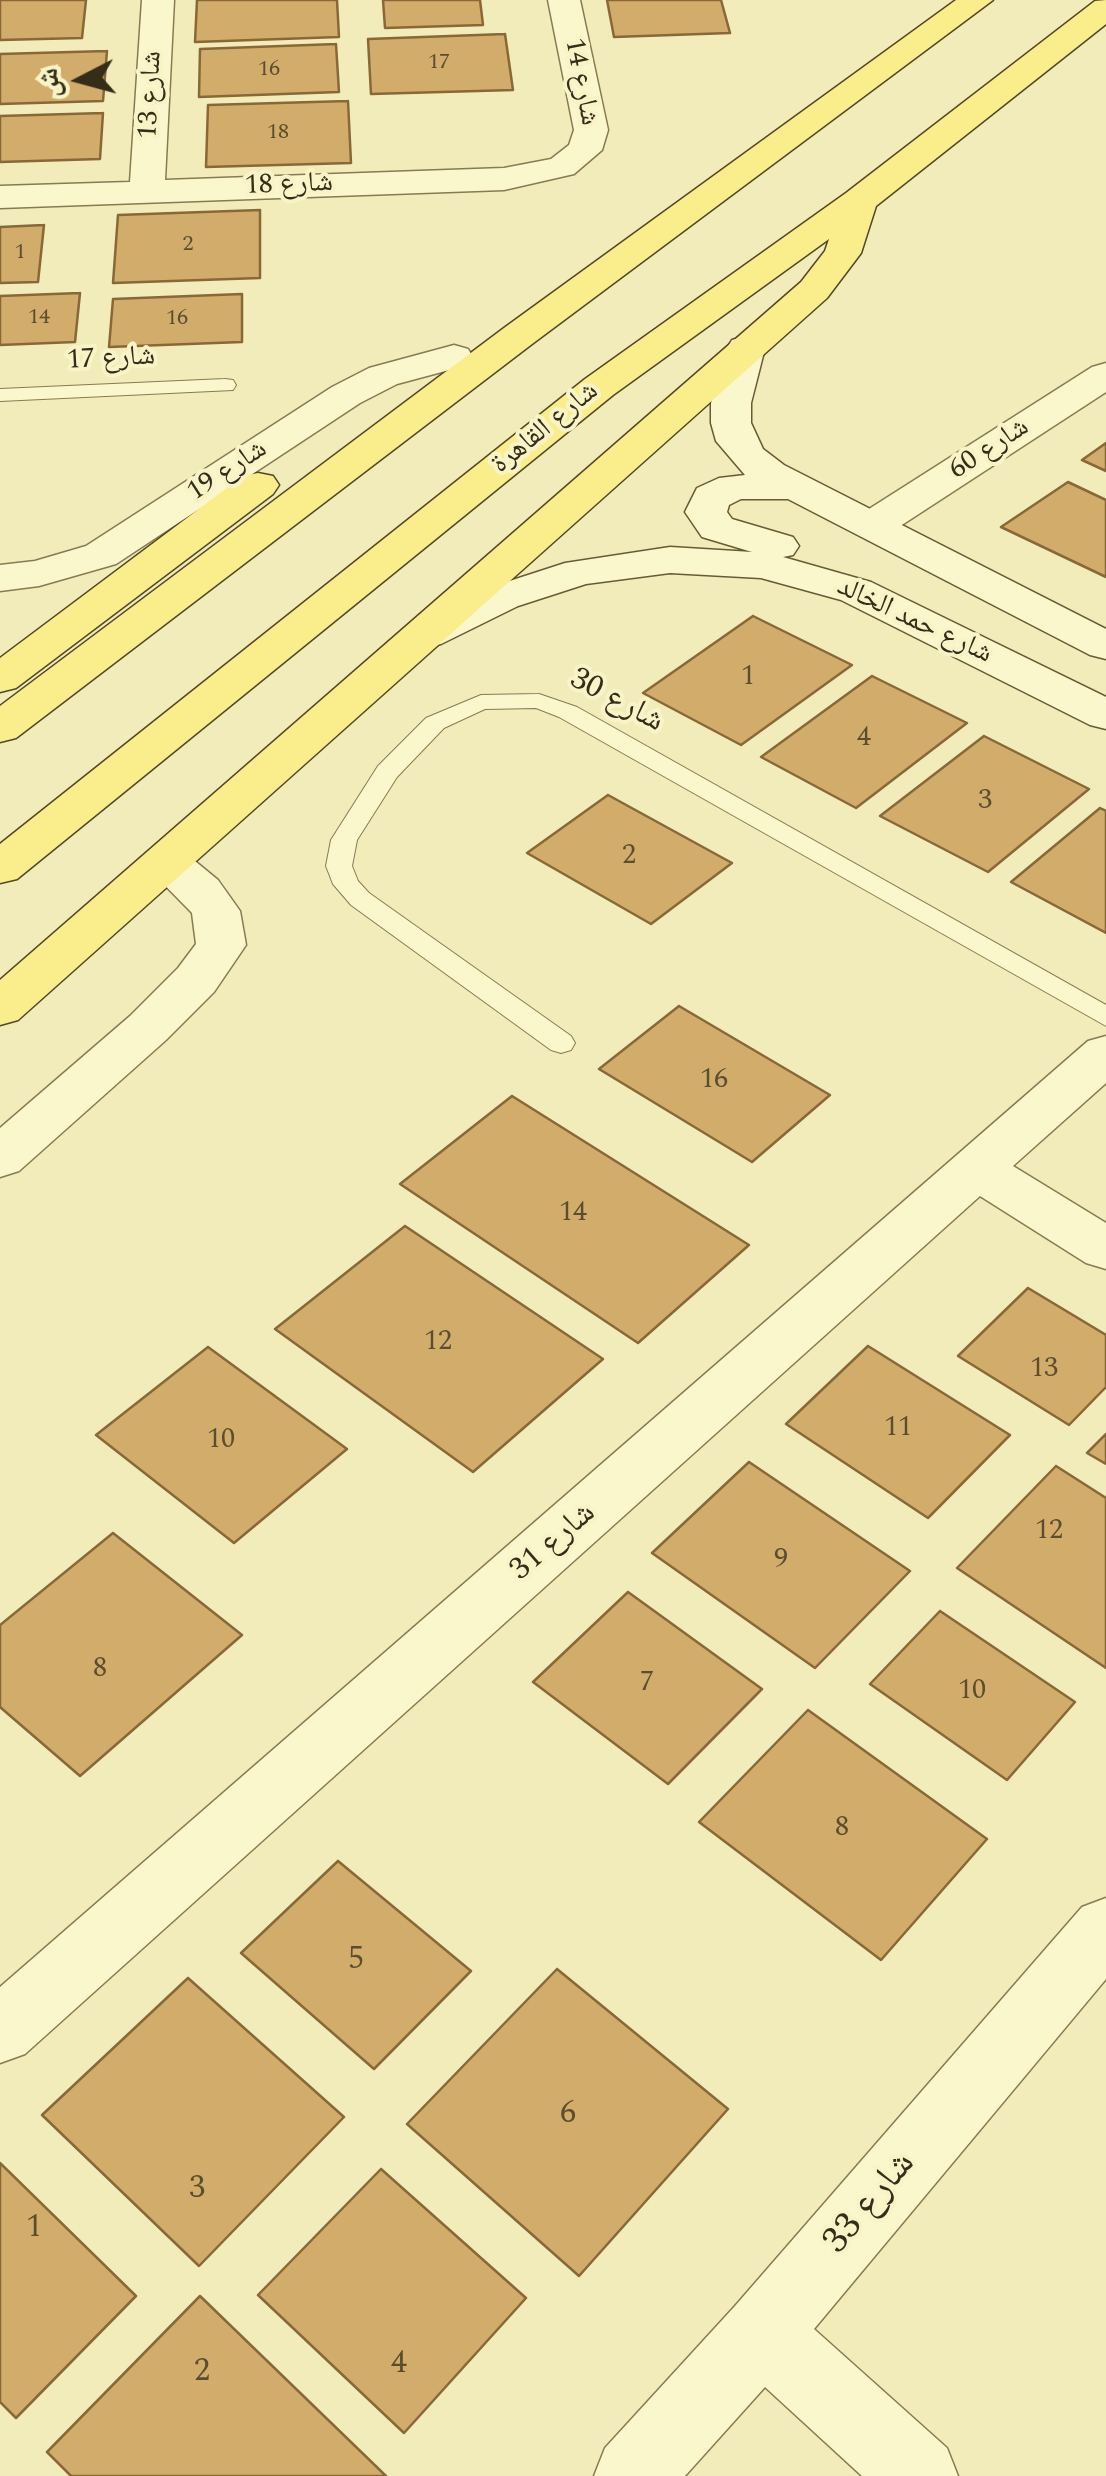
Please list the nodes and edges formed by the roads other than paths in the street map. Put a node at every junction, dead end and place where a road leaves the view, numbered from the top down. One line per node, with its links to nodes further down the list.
1 (158, 0): 6 (street, شارع 13)
2 (564, 0): 5 (street, شارع 14)
3 (977, 0): 9 (main road)
4 (1106, 8): 8 (main road, شارع القاهرة)
5 (575, 159): 6 (street, شارع 18)
6 (147, 190): 7 (street, شارع 18)
7 (0, 197)
8 (859, 201): 10 (main road); 25 (main road, شارع القاهرة)
9 (518, 336): 11 (main road); 23 (main road)
10 (746, 348): 15 (street, شارع حمد الخالد); 19 (main road)
11 (454, 357): 17 (street, شارع 19); 21 (main road)
12 (1106, 375): 16 (street, شارع 60)
13 (225, 385): 14 (lane, شارع 17)
14 (0, 395)
15 (796, 487): 16 (street, شارع حمد الخالد); 18 (street)
16 (873, 525): 20 (street, شارع حمد الخالد)
17 (0, 578)
18 (897, 610): 19 (street, شارع حمد الخالد); 22 (street, شارع حمد الخالد)
19 (425, 635): 24 (main road)
20 (1106, 646)
21 (0, 679)
22 (1106, 715)
23 (0, 728)
24 (167, 864): 26 (main road); 30 (street)
25 (0, 868)
26 (0, 1008)
27 (1106, 1017): 28 (lane, شارع 30)
28 (561, 1042)
29 (1106, 1054): 31 (street, شارع 31)
30 (0, 1158)
31 (978, 1170): 32 (street); 34 (street, شارع 31)
32 (1106, 1249)
33 (1106, 1929): 35 (street, شارع 33)
34 (0, 2031)
35 (762, 2333): 36 (street, شارع 33); 37 (street)
36 (633, 2476)
37 (920, 2476)

